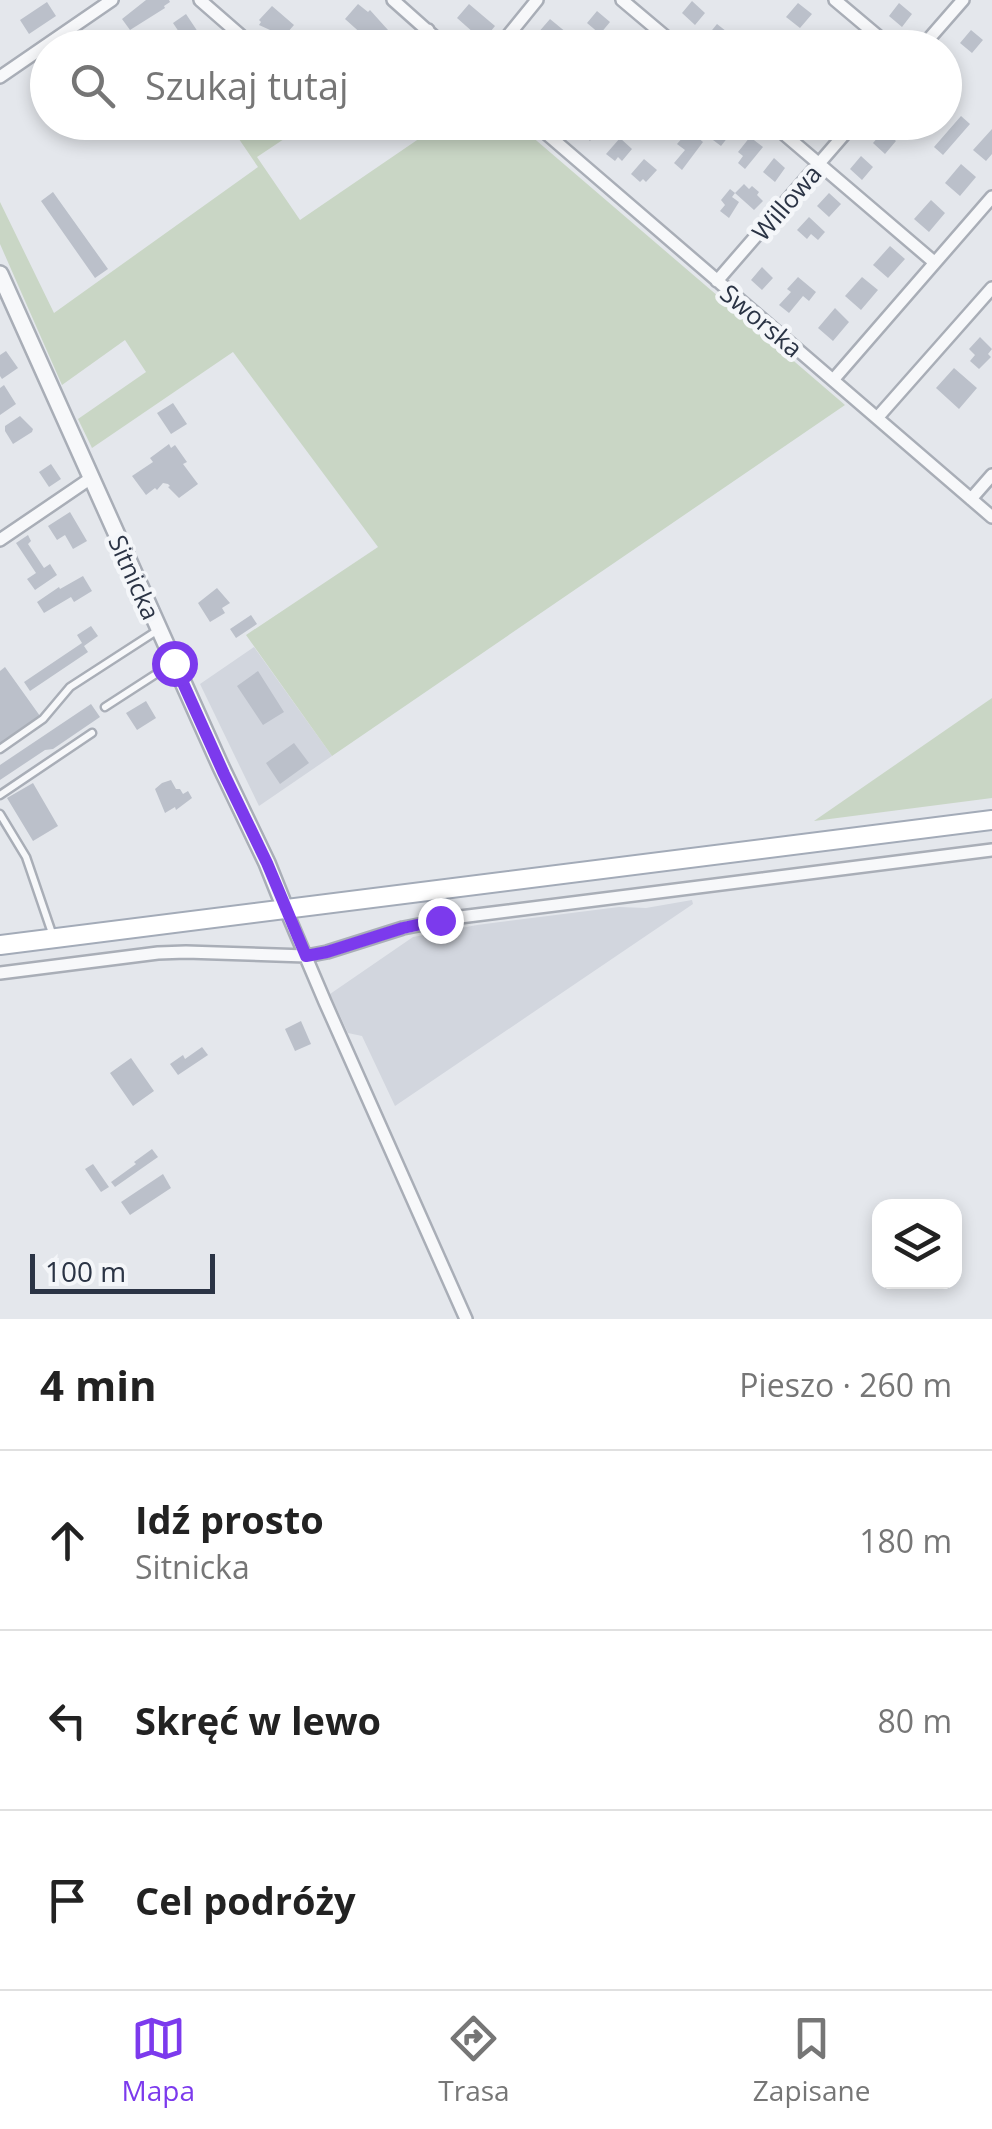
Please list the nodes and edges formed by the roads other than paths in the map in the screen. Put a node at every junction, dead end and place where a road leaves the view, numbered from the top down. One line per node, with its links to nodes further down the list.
1 (112, 0): 8 (street)
2 (200, 0): 9 (street)
3 (393, 0): 10 (street)
4 (537, 0): 11 (street)
5 (622, 0): 12 (street)
6 (834, 0): 13 (street)
7 (962, 0): 14 (street)
8 (68, 30)
9 (234, 30)
10 (428, 30)
11 (513, 30)
12 (658, 30)
13 (870, 30)
14 (936, 30)
15 (30, 56): 16 (street)
16 (0, 76)
17 (555, 140): 24 (street, Sworska)
18 (791, 140): 20 (street)
19 (840, 140): 20 (street, Willowa)
20 (819, 164): 22 (street); 24 (street, Willowa)
21 (992, 197): 22 (street)
22 (934, 262): 26 (street)
23 (0, 274): 29 (street, Sitnicka)
24 (717, 281): 26 (street, Sworska)
25 (992, 288): 27 (street)
26 (833, 380): 27 (street, Sworska)
27 (877, 418): 30 (street, Sworska)
28 (992, 475): 30 (street)
29 (91, 478): 32 (street); 33 (street, Sitnicka)
30 (972, 499): 31 (street, Sworska)
31 (992, 517)
32 (0, 540)
33 (159, 630): 34 (street, Sitnicka); 37 (lane)
34 (174, 663): 35 (lane); 42 (street, Sitnicka)
35 (105, 707)
36 (92, 733): 38 (lane)
37 (0, 749)
38 (0, 795)
39 (0, 814): 43 (lane)
40 (992, 820): 42 (main road)
41 (992, 850): 45 (street)
42 (286, 908): 43 (main road); 45 (street, Sitnicka)
43 (54, 938): 44 (main road)
44 (0, 945)
45 (306, 956): 46 (street); 47 (street, Sitnicka)
46 (0, 973)
47 (466, 1319)

